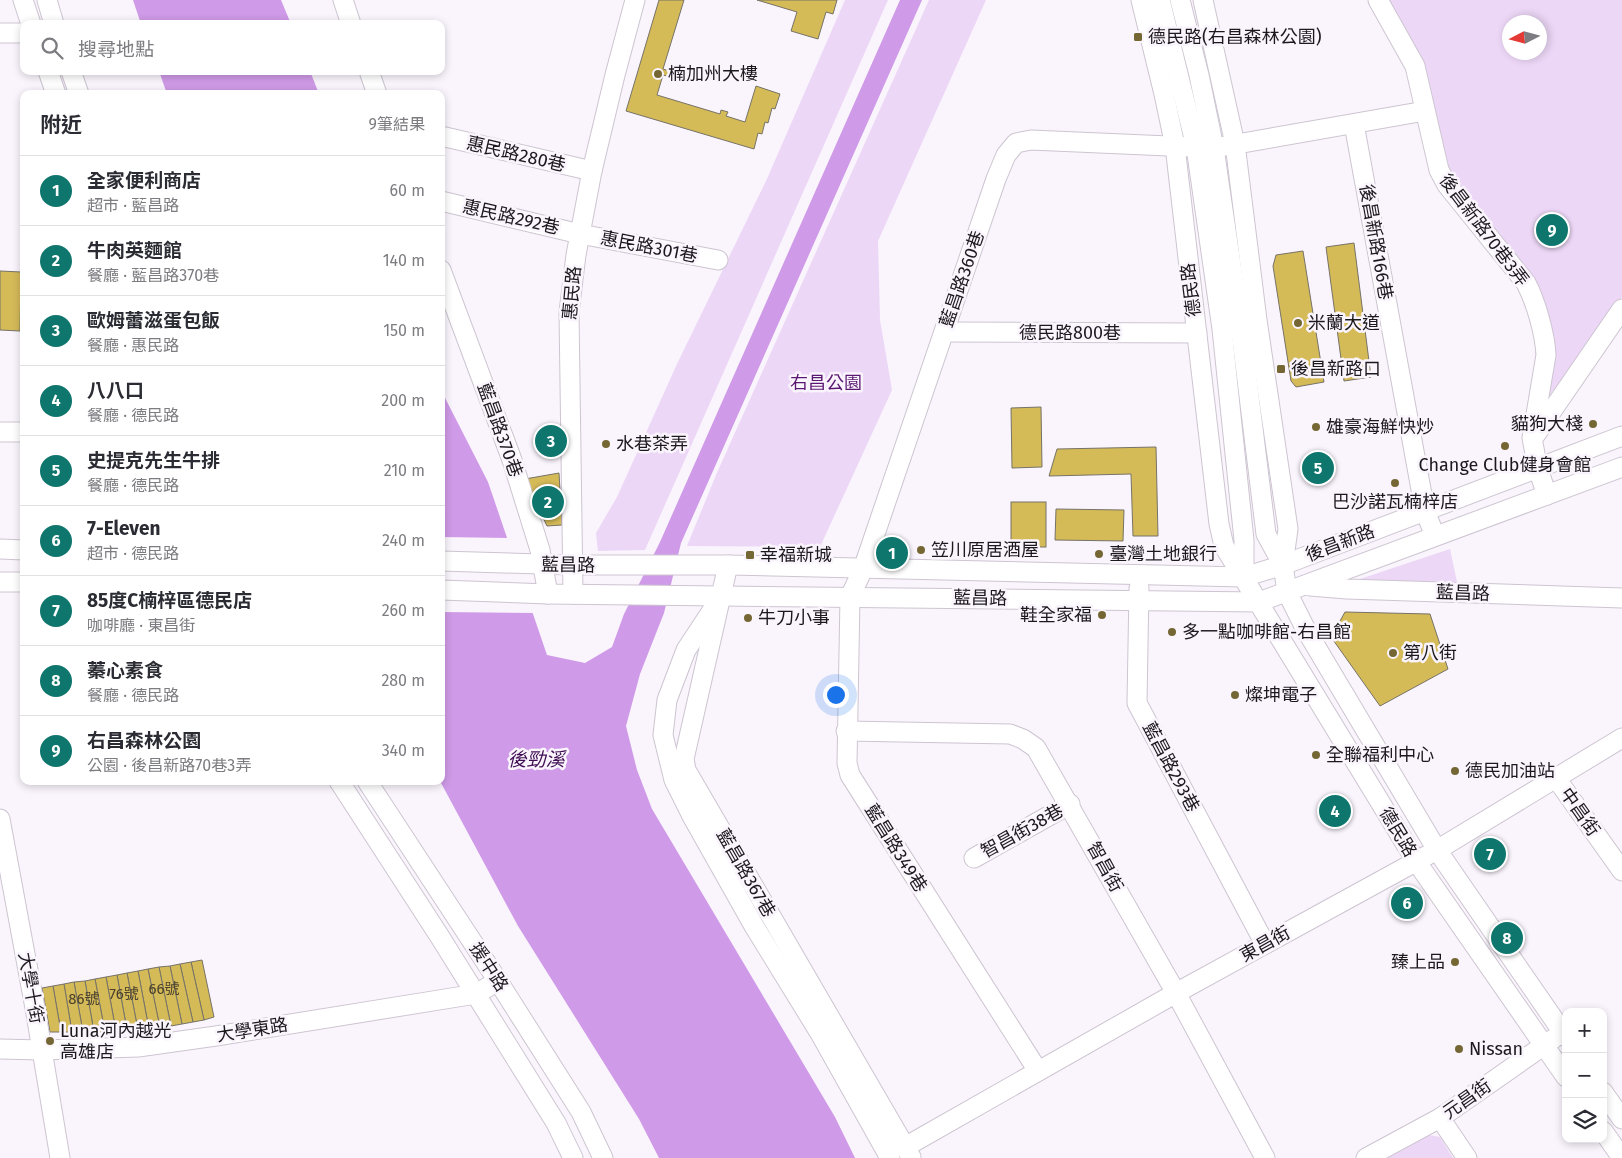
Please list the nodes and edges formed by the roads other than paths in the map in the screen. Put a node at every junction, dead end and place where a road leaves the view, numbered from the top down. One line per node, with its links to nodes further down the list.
1 (23, 0): 10 (street)
2 (47, 0): 11 (street)
3 (343, 0): 12 (street)
4 (636, 0): 27 (street, 惠民路)
5 (1141, 0): 25 (street, 德民路)
6 (1160, 0): 26 (street, 德民路)
7 (1180, 0): 26 (street, 德民路)
8 (1203, 0): 24 (street, 德民路)
9 (1378, 0): 21 (street, 後昌新路70巷3弄)
10 (30, 20)
11 (53, 20)
12 (350, 20)
13 (0, 33): 14 (street)
14 (20, 33)
15 (49, 75): 18 (street)
16 (72, 75): 19 (street)
17 (371, 75): 20 (street)
18 (55, 90)
19 (78, 90)
20 (376, 90)
21 (1425, 111): 22 (street); 38 (street, 後昌新路70巷3弄)
22 (1354, 124): 24 (street); 42 (street, 後昌新路166巷)
23 (445, 137): 27 (street, 惠民路280巷)
24 (1235, 144): 26 (street); 49 (street, 德民路)
25 (1175, 146): 26 (street); 33 (street, 藍昌路360巷); 34 (street, 德民路)
26 (1205, 148): 49 (street, 德民路); 53 (street, 德民路)
27 (592, 171): 29 (street, 惠民路)
28 (445, 202): 29 (street, 惠民路292巷)
29 (580, 234): 30 (street, 惠民路301巷); 48 (street, 惠民路)
30 (718, 260)
31 (445, 281): 47 (street, 藍昌路370巷)
32 (1622, 309): 38 (street)
33 (944, 332): 34 (street, 德民路800巷); 51 (street, 藍昌路360巷)
34 (1196, 334): 53 (street, 德民路)
35 (0, 432): 36 (street)
36 (20, 432)
37 (1622, 436): 40 (street, 後昌新路)
38 (1532, 438): 40 (street, 後昌新路70巷3弄)
39 (1622, 467): 41 (street, 後昌新路)
40 (1538, 468): 41 (street, 後昌新路70巷3弄); 42 (street, 後昌新路)
41 (1547, 496): 43 (street, 後昌新路)
42 (1425, 511): 43 (street, 後昌新路166巷); 49 (street, 後昌新路)
43 (1435, 536): 56 (street, 後昌新路)
44 (0, 549): 45 (street)
45 (20, 550)
46 (445, 561): 47 (street, 藍昌路)
47 (535, 564): 48 (street, 藍昌路); 58 (street, 藍昌路370巷)
48 (571, 565): 50 (street, 藍昌路); 59 (street, 惠民路)
49 (1283, 565): 53 (street, 藍昌路); 56 (street, 德民路)
50 (728, 566): 51 (street, 藍昌路); 60 (street, 藍昌路367巷)
51 (863, 569): 52 (street, 藍昌路); 61 (street, 藍昌路360巷)
52 (1139, 575): 53 (street, 藍昌路); 63 (street, 藍昌路293巷)
53 (1244, 577): 64 (street, 德民路)
54 (0, 582): 55 (street)
55 (20, 582)
56 (1295, 589): 62 (street, 藍昌路); 64 (street, 藍昌路); 72 (street, 德民路)
57 (445, 590): 58 (street, 藍昌路)
58 (541, 593): 59 (street, 藍昌路)
59 (573, 594): 60 (street, 藍昌路)
60 (722, 596): 61 (street, 藍昌路); 91 (street, 藍昌路367巷); 91 (street)
61 (850, 597): 63 (street, 藍昌路); 65 (street, 藍昌路349巷)
62 (1622, 598)
63 (1138, 600): 64 (street, 藍昌路); 76 (street, 藍昌路293巷)
64 (1259, 602): 74 (street, 德民路)
65 (846, 731): 70 (street, 智昌街); 85 (street, 藍昌路349巷)
66 (1622, 738): 67 (street, 東昌街)
67 (1556, 778): 72 (street, 東昌街); 75 (street, 中昌街)
68 (342, 785): 79 (street, 援中路)
69 (369, 785): 77 (street, 援中路)
70 (1070, 804): 73 (street, 智昌街38巷); 78 (street, 智昌街)
71 (0, 819): 84 (street, 大學十街)
72 (1437, 850): 74 (street, 東昌街); 80 (street, 德民路)
73 (974, 858)
74 (1416, 862): 76 (street, 東昌街); 82 (street, 德民路)
75 (1622, 871)
76 (1265, 944): 78 (street, 東昌街)
77 (498, 981): 79 (street, 大學東路); 94 (street, 援中路)
78 (1176, 993): 85 (street, 東昌街); 95 (street, 智昌街)
79 (476, 994): 84 (street, 大學東路); 93 (street, 援中路)
80 (1562, 1032)
81 (1562, 1036): 82 (street, 元昌街)
82 (1544, 1045): 86 (street, 德民路); 88 (street, 元昌街)
83 (0, 1048): 84 (street, 大學東路)
84 (42, 1050): 92 (street, 大學十街)
85 (1038, 1071): 91 (street, 東昌街)
86 (1562, 1071)
87 (1607, 1098): 89 (street)
88 (1440, 1118): 96 (street, 元昌街); 97 (street)
89 (1622, 1119)
90 (1607, 1137): 98 (street)
91 (902, 1154)
92 (60, 1158)
93 (573, 1158)
94 (603, 1158)
95 (1265, 1158)
96 (1366, 1158)
97 (1467, 1158)
98 (1622, 1158)

